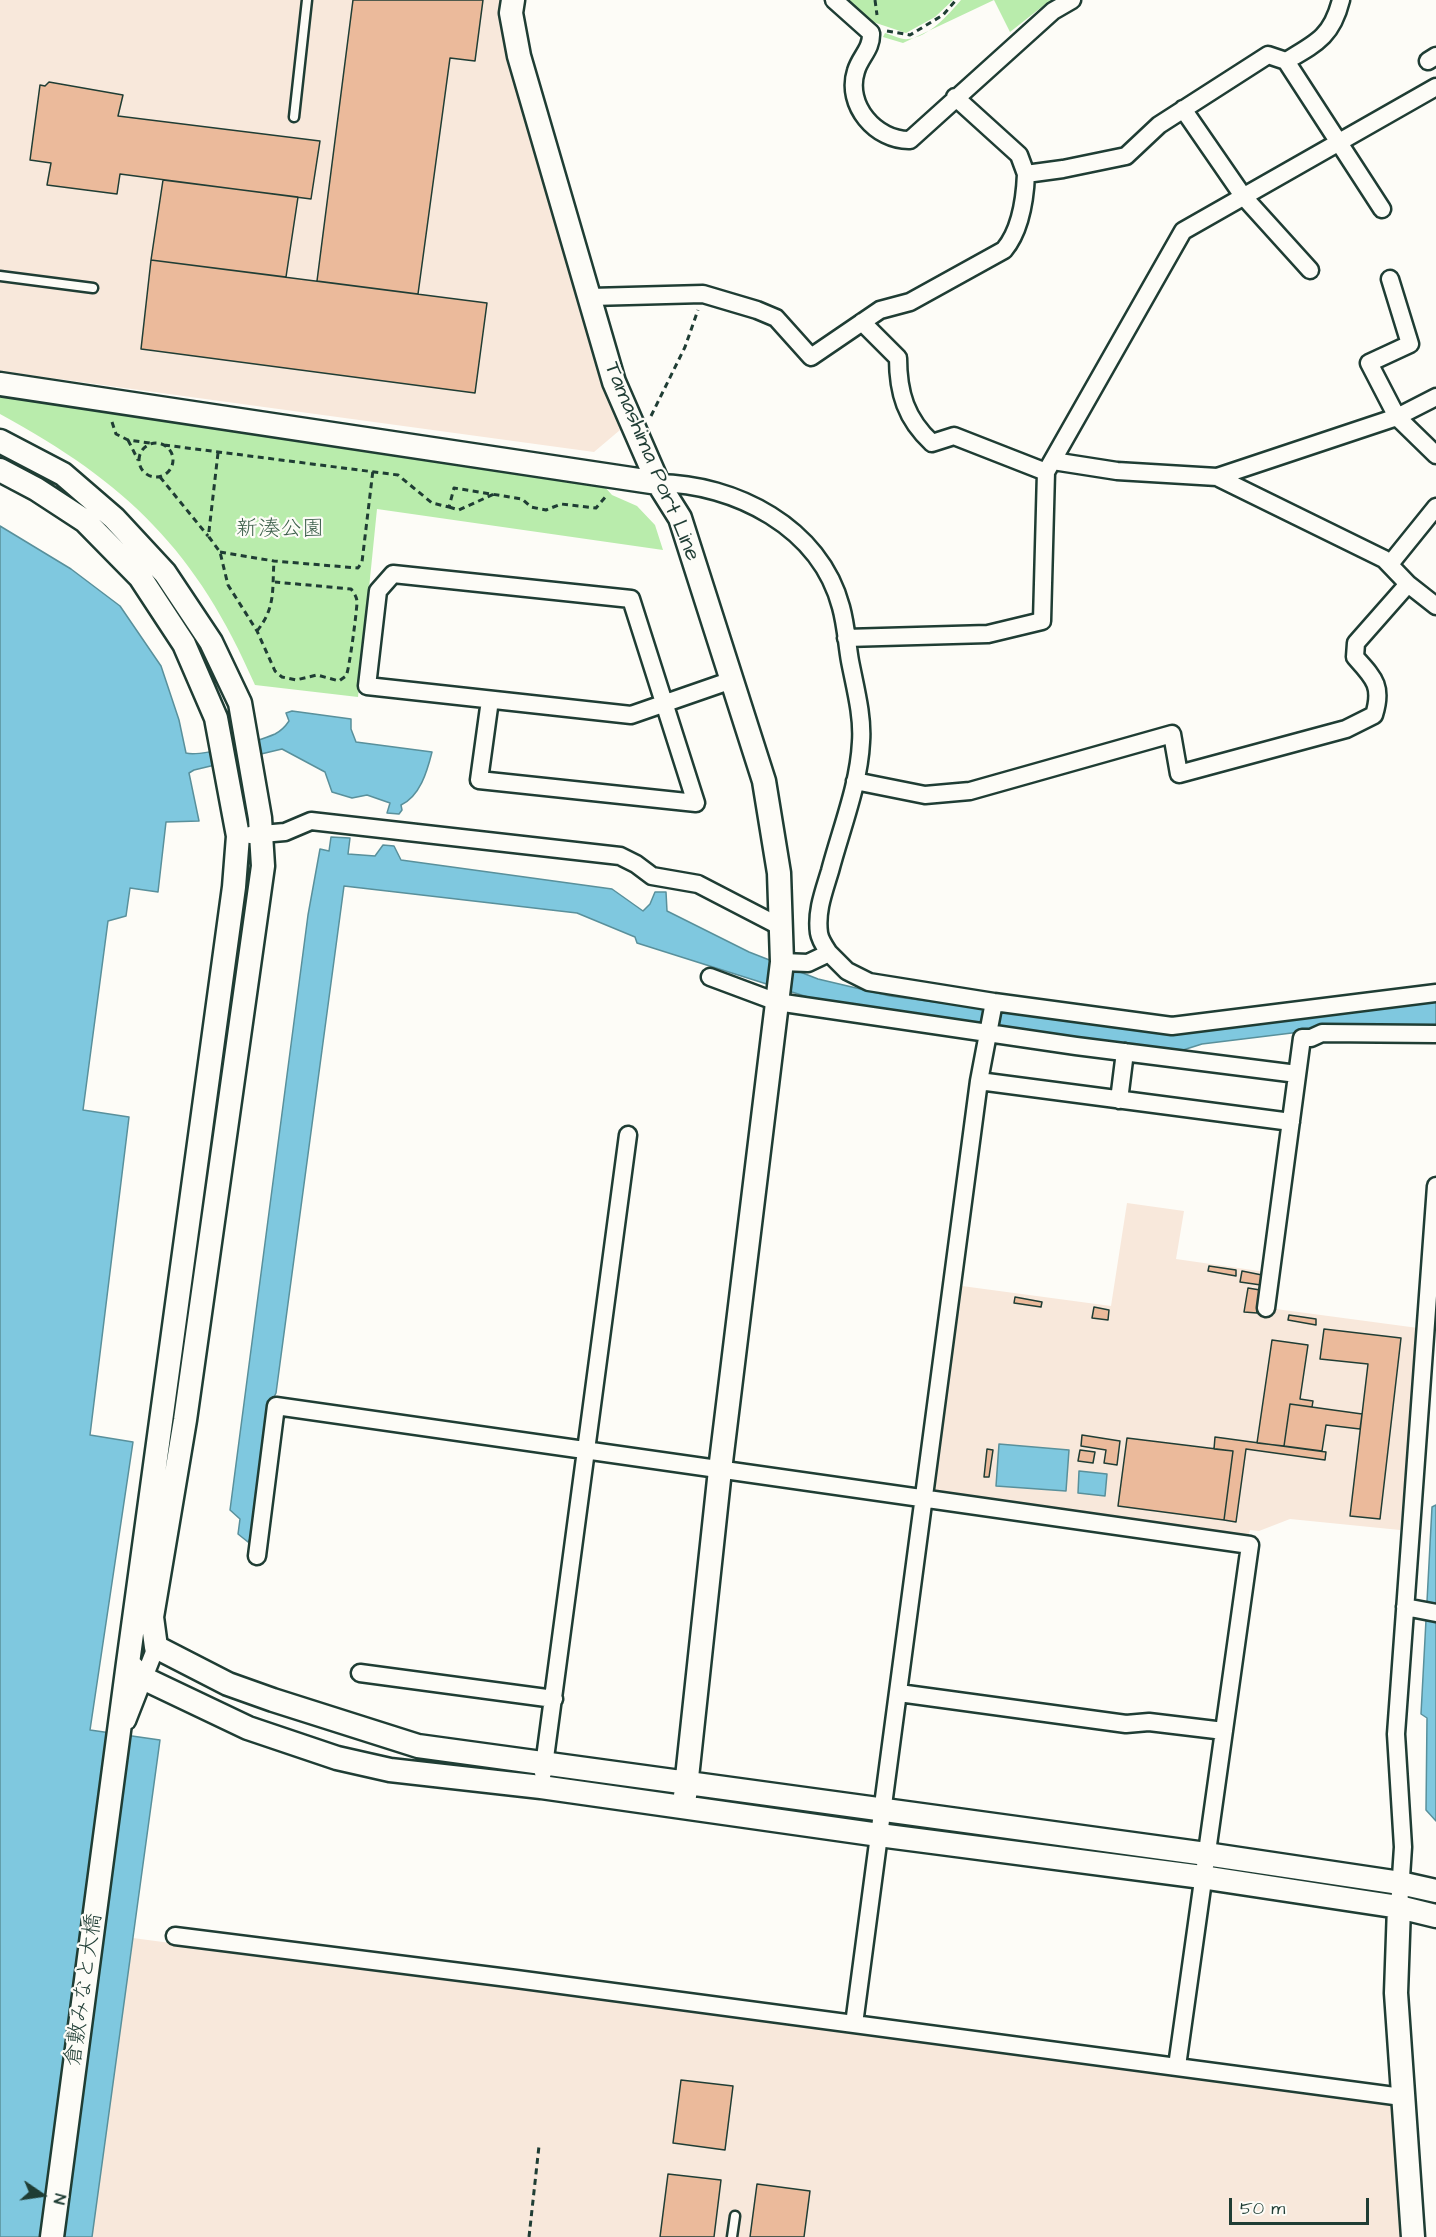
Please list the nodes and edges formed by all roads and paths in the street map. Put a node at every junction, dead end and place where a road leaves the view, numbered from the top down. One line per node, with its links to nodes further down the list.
1 (307, 0): 12 (lane)
2 (513, 0): 22 (street, Tamashima Port Line)
3 (834, 0): 7 (street)
4 (956, 0): 7 (path)
5 (1072, 0): 10 (street)
6 (1341, 0): 8 (street)
7 (871, 33): 10 (street)
8 (1286, 61): 11 (street); 13 (street)
9 (1436, 87): 13 (street)
10 (955, 98): 14 (street)
11 (1182, 109): 14 (street); 15 (street)
12 (294, 117)
13 (1340, 141): 15 (street); 16 (street)
14 (1026, 174): 23 (street)
15 (1243, 196): 17 (street); 36 (street)
16 (1382, 209)
17 (1310, 270)
18 (0, 276): 20 (lane)
19 (1390, 279): 27 (street)
20 (93, 288)
21 (703, 294): 22 (street); 23 (street); 28 (path)
22 (591, 297): 28 (street, Tamashima Port Line)
23 (862, 322): 36 (street)
24 (0, 384): 41 (street)
25 (1436, 397): 27 (street)
26 (112, 417): 29 (path)
27 (1397, 417): 34 (street); 40 (street)
28 (637, 437): 41 (street, Tamashima Port Line)
29 (128, 440): 31 (path); 35 (path)
30 (0, 441): 59 (street)
31 (152, 443): 32 (path); 35 (path)
32 (164, 445): 33 (path); 39 (path)
33 (218, 453): 38 (path); 46 (path)
34 (1436, 455)
35 (138, 462): 39 (path)
36 (1050, 467): 40 (street); 54 (street)
37 (0, 470): 60 (street, 倉敷みなと大橋)
38 (373, 470): 44 (path); 48 (path)
39 (160, 477): 46 (path)
40 (1217, 477): 49 (street)
41 (658, 483): 54 (street); 55 (street, Tamashima Port Line)
42 (610, 491): 43 (path)
43 (494, 494): 44 (path); 44 (path)
44 (449, 507)
45 (1436, 507): 49 (street)
46 (209, 537): 47 (path)
47 (220, 552): 48 (path); 53 (path)
48 (274, 561): 50 (path)
49 (1390, 564): 51 (street)
50 (275, 582): 53 (path); 53 (path)
51 (1408, 584): 52 (street); 58 (street)
52 (1436, 606)
53 (256, 631)
54 (846, 638): 58 (street)
55 (732, 680): 57 (street); 61 (street, Tamashima Port Line)
56 (490, 700): 57 (street); 57 (street); 57 (street)
57 (664, 704)
58 (855, 781): 62 (street)
59 (261, 834): 60 (street); 61 (street); 86 (street)
60 (238, 836): 87 (street, 倉敷みなと大橋)
61 (780, 926): 63 (street, Tamashima Port Line)
62 (829, 953): 63 (street); 67 (street)
63 (782, 962): 66 (street, Tamashima Port Line)
64 (710, 977): 66 (street)
65 (1436, 993): 68 (street)
66 (777, 1002): 69 (street); 81 (street, Tamashima Port Line)
67 (994, 1002): 68 (street); 69 (street)
68 (1306, 1008): 71 (street)
69 (987, 1032): 72 (street); 74 (street)
70 (1436, 1034): 71 (street)
71 (1302, 1038): 73 (street)
72 (1125, 1052): 73 (street); 75 (street)
73 (1297, 1074): 76 (street)
74 (979, 1081): 75 (street); 82 (street)
75 (1119, 1100): 76 (street)
76 (1291, 1122): 79 (street)
77 (628, 1135): 80 (street)
78 (1436, 1186): 84 (street)
79 (1266, 1308)
80 (587, 1451): 81 (street); 83 (street); 90 (street)
81 (720, 1470): 82 (street); 93 (street, Tamashima Port Line)
82 (924, 1498): 89 (street); 91 (street)
83 (257, 1556)
84 (1405, 1607): 85 (street); 100 (street)
85 (1429, 1612)
86 (156, 1647): 87 (street); 92 (street)
87 (136, 1671): 94 (street); 110 (street, 倉敷みなと大橋)
88 (360, 1673): 90 (street)
89 (899, 1693): 91 (street); 96 (street)
90 (554, 1699): 92 (street)
91 (1224, 1731): 98 (street)
92 (544, 1764): 93 (street); 94 (street)
93 (686, 1783): 95 (street, Tamashima Port Line); 96 (street)
94 (541, 1787): 95 (street)
95 (683, 1807): 97 (street)
96 (883, 1810): 97 (street); 98 (street)
97 (879, 1835): 99 (street); 105 (street)
98 (1206, 1854): 99 (street); 100 (street)
99 (1202, 1877): 102 (street); 106 (street)
100 (1400, 1883): 101 (street); 102 (street)
101 (1436, 1891)
102 (1399, 1907): 103 (street); 107 (street)
103 (1436, 1916)
104 (175, 1936): 105 (street)
105 (854, 2024): 106 (street)
106 (1177, 2066): 107 (street)
107 (1402, 2097): 113 (street)
108 (539, 2146): 111 (path)
109 (735, 2216): 112 (lane)
110 (52, 2237)
111 (529, 2237)
112 (732, 2237)
113 (1413, 2237)

